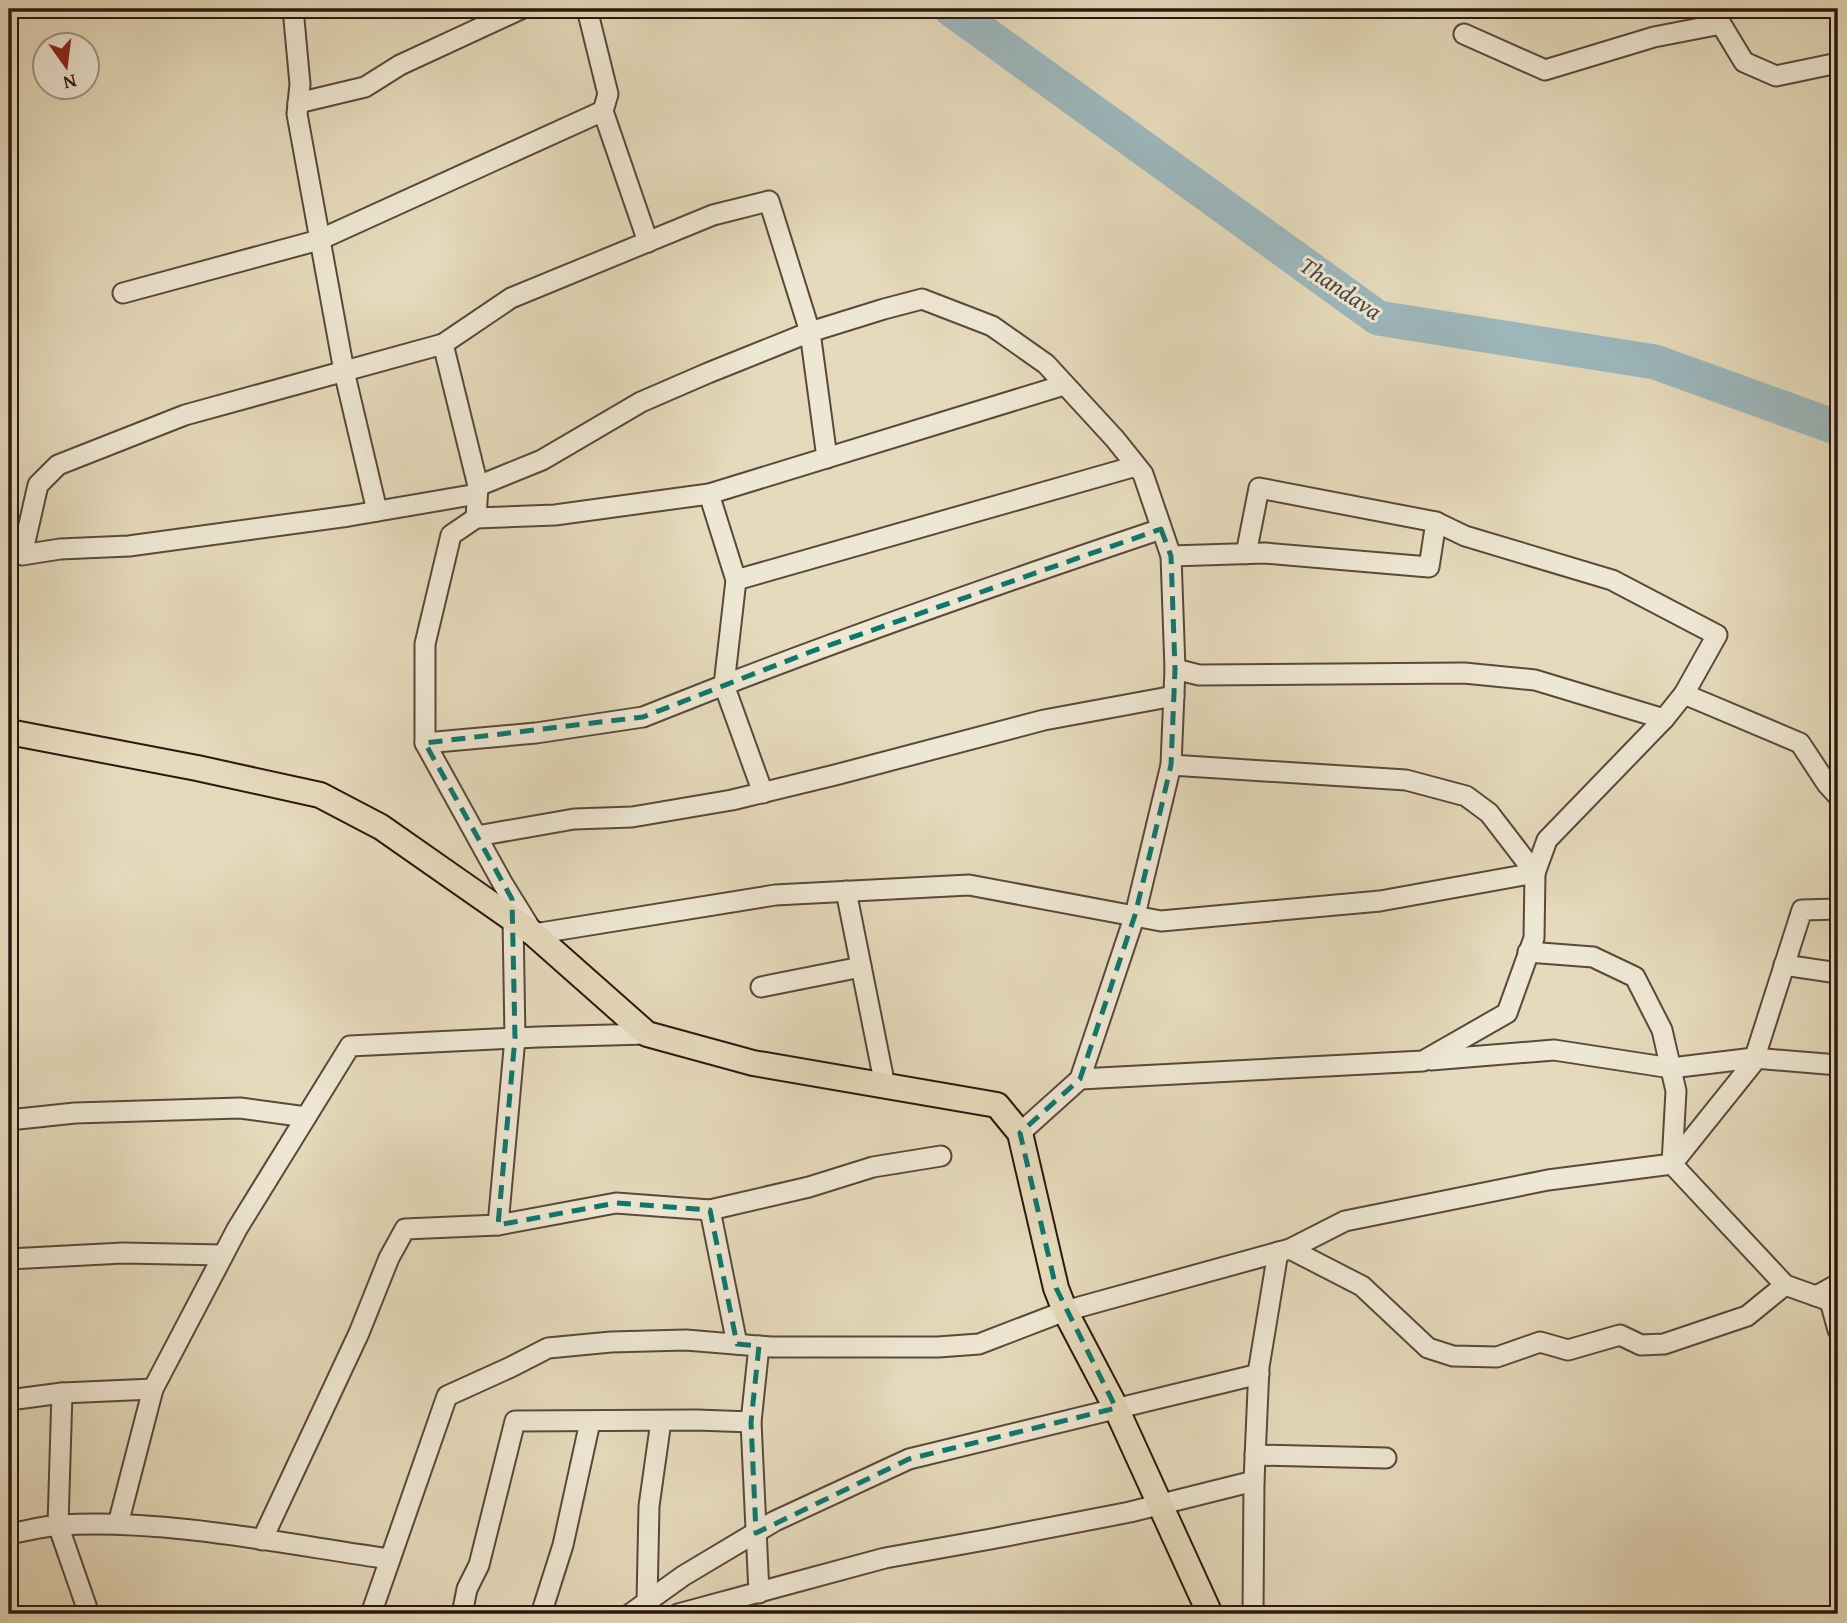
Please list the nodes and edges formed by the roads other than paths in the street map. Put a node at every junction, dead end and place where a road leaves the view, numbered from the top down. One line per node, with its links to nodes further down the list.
1 (293, 9): 6 (street)
2 (521, 9): 6 (street)
3 (587, 9): 7 (street)
4 (1464, 34): 5 (street)
5 (1838, 63)
6 (298, 103): 8 (street)
7 (603, 111): 8 (street); 9 (street)
8 (319, 240): 10 (street); 13 (street)
9 (648, 242): 11 (street); 12 (street)
10 (123, 293)
11 (810, 332): 14 (street); 15 (street); 17 (street)
12 (443, 344): 13 (street); 17 (street)
13 (344, 371): 19 (street); 23 (street)
14 (1064, 384): 15 (street); 16 (street)
15 (827, 458): 18 (street)
16 (1136, 466): 22 (street); 26 (street)
17 (477, 490): 19 (street); 20 (street)
18 (709, 494): 20 (street); 26 (street)
19 (377, 512): 23 (street)
20 (476, 518): 33 (street)
21 (1436, 522): 24 (street); 24 (street); 29 (street)
22 (1161, 529): 25 (street); 28 (street)
23 (15, 554)
24 (1246, 554): 25 (street)
25 (1171, 556): 27 (street)
26 (736, 580): 28 (street)
27 (1175, 670): 30 (street); 31 (street)
28 (724, 685): 33 (street); 35 (street)
29 (1684, 694): 31 (street); 36 (street)
30 (1174, 696): 34 (street); 35 (street)
31 (1664, 719): 38 (street)
32 (9, 732): 42 (main road)
33 (425, 743): 37 (street)
34 (1171, 765): 38 (street); 41 (street)
35 (763, 793): 37 (street)
36 (1838, 796)
37 (477, 836): 43 (street)
38 (1535, 873): 41 (street); 44 (street)
39 (846, 891): 41 (street); 43 (street); 46 (street)
40 (1838, 909): 45 (street)
41 (1135, 915): 55 (street)
42 (513, 919): 43 (main road); 50 (street)
43 (534, 934): 49 (main road)
44 (1528, 952): 52 (street); 54 (street)
45 (1784, 965): 47 (street); 51 (street)
46 (861, 967): 48 (street); 56 (street)
47 (1838, 972)
48 (761, 987)
49 (647, 1034): 50 (street); 56 (main road)
50 (515, 1038): 57 (street); 63 (street)
51 (1754, 1058): 53 (street); 54 (street); 61 (street)
52 (1423, 1061): 54 (street); 55 (street)
53 (1838, 1065)
54 (1671, 1068): 61 (street)
55 (1080, 1079): 59 (street)
56 (885, 1086): 59 (main road)
57 (306, 1117): 58 (street); 65 (street)
58 (9, 1119)
59 (1020, 1133): 70 (main road)
60 (941, 1156): 62 (street)
61 (1672, 1164): 64 (street); 68 (street)
62 (710, 1210): 63 (street); 72 (street)
63 (498, 1225): 90 (street)
64 (1284, 1250): 68 (street); 70 (street); 74 (street)
65 (223, 1255): 66 (street); 75 (street)
66 (9, 1259)
67 (1838, 1284): 69 (street)
68 (1785, 1285): 69 (street)
69 (1816, 1296): 71 (street)
70 (1065, 1311): 73 (street); 78 (main road)
71 (1838, 1330)
72 (737, 1344): 73 (street); 91 (street)
73 (759, 1346): 81 (street)
74 (1259, 1374): 78 (street); 82 (street)
75 (153, 1389): 76 (street); 86 (street)
76 (62, 1393): 77 (street); 87 (street)
77 (9, 1400)
78 (1116, 1408): 85 (main road); 88 (street)
79 (661, 1421): 80 (street); 81 (street); 93 (street)
80 (590, 1422): 96 (street); 97 (street)
81 (751, 1422): 88 (street)
82 (1255, 1455): 83 (street); 84 (street)
83 (1386, 1458)
84 (1254, 1481): 85 (street); 101 (street)
85 (1160, 1503): 92 (street); 100 (main road)
86 (118, 1524): 87 (street); 90 (street)
87 (58, 1525): 89 (street); 94 (street)
88 (756, 1533): 92 (street); 93 (street)
89 (9, 1534)
90 (262, 1540): 91 (street)
91 (390, 1559): 95 (street)
92 (759, 1593): 99 (street)
93 (647, 1602): 98 (street)
94 (89, 1614)
95 (370, 1614)
96 (462, 1614)
97 (543, 1614)
98 (630, 1614)
99 (678, 1614)
100 (1210, 1614)
101 (1253, 1614)

